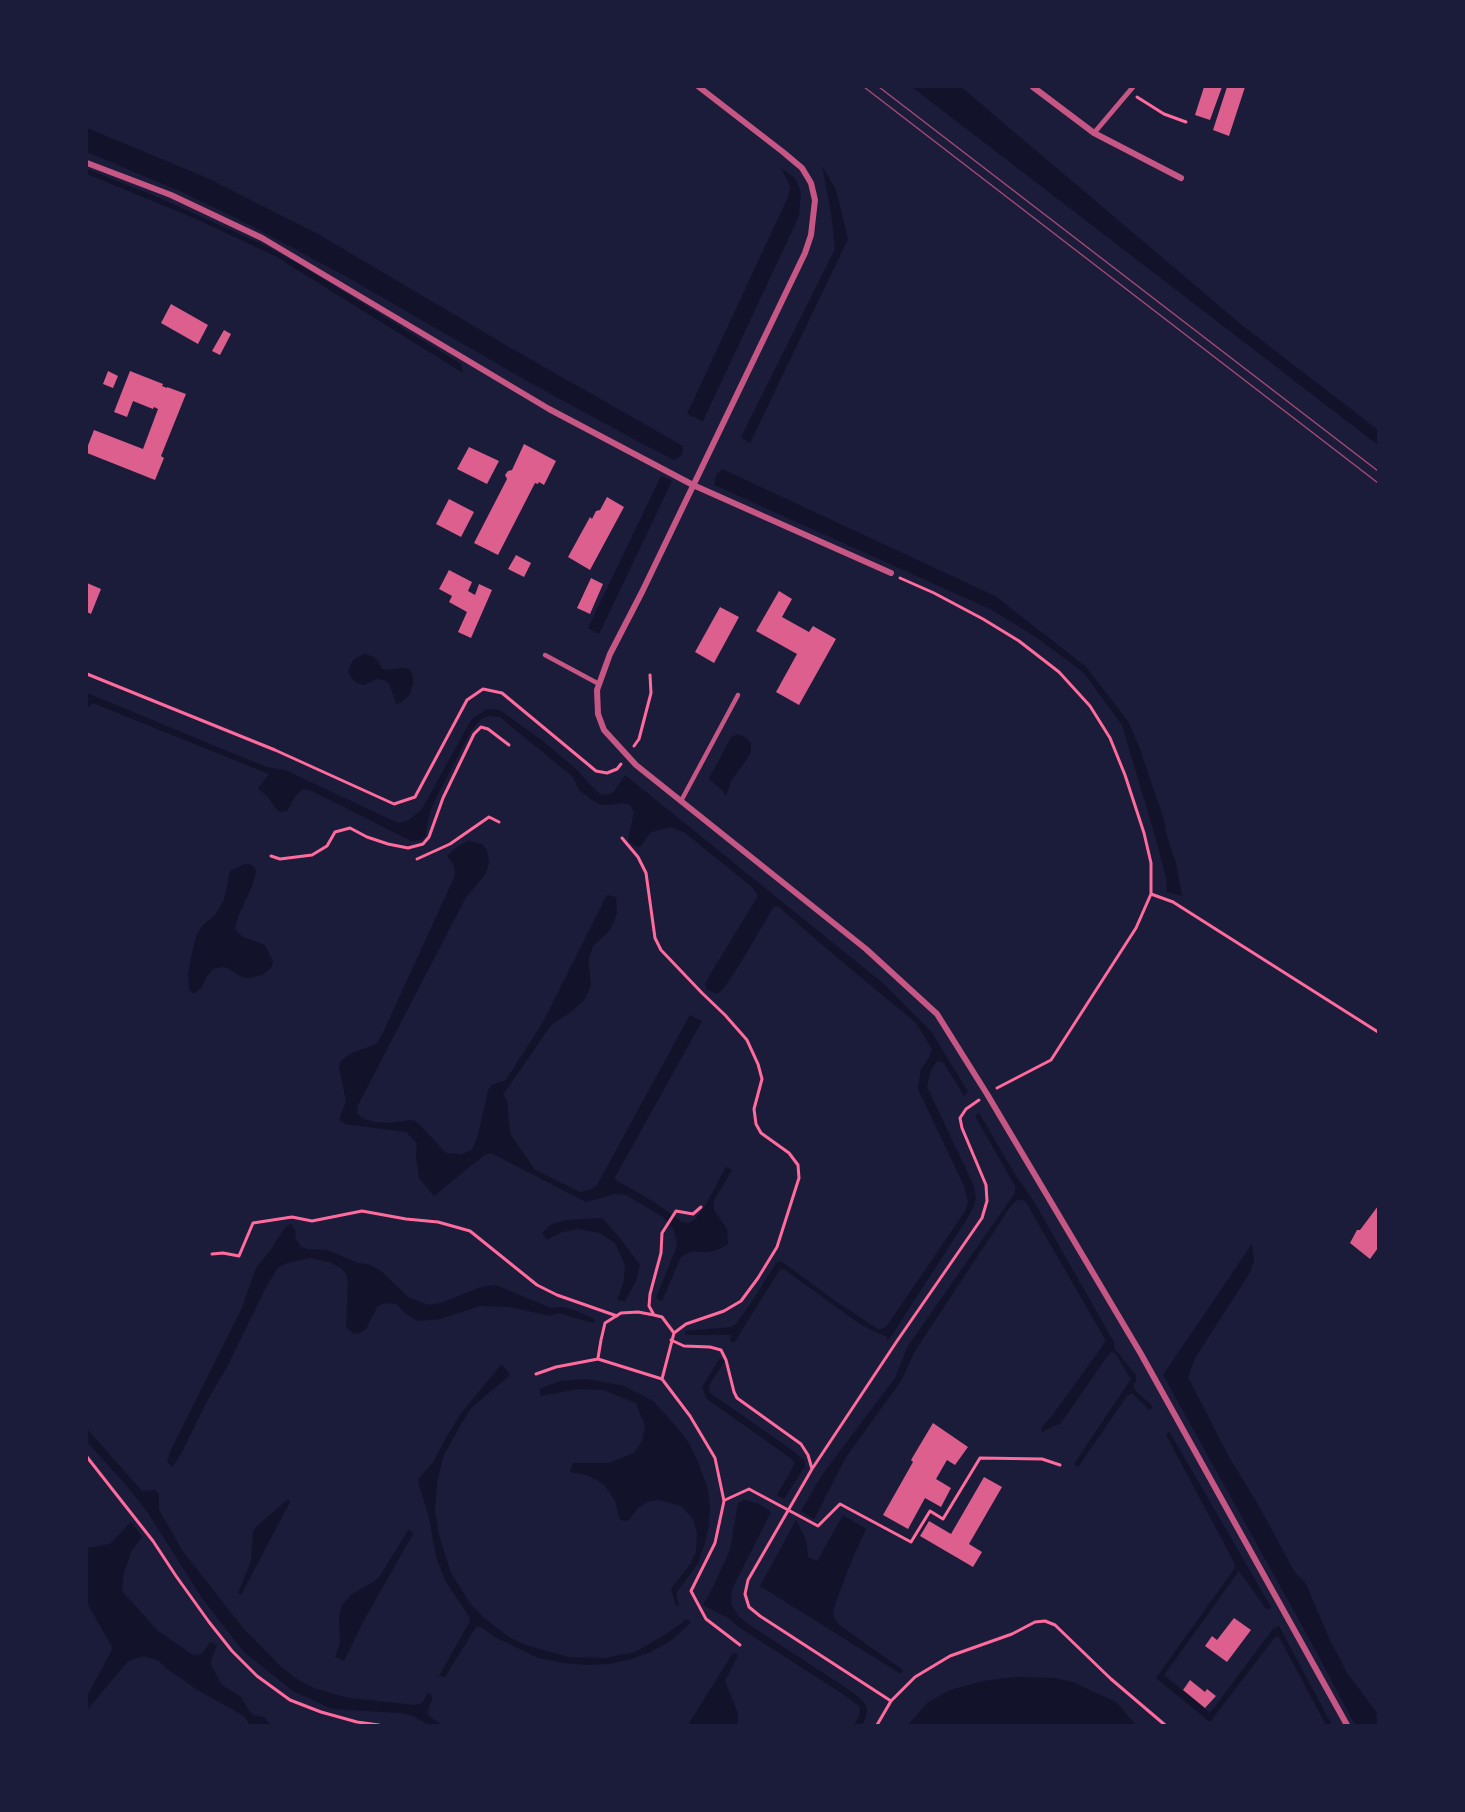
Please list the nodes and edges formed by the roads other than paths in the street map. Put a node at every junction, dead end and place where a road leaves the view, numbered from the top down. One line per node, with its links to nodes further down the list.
1 (699, 87): 7 (street)
2 (1033, 87): 4 (street)
3 (1131, 89): 4 (street)
4 (1094, 133): 6 (street)
5 (87, 163): 7 (street)
6 (1181, 178)
7 (693, 485): 8 (street); 10 (street)
8 (891, 573)
9 (545, 655): 10 (lane)
10 (599, 684): 12 (street)
11 (738, 694): 12 (lane)
12 (681, 801): 13 (street)
13 (1347, 1725)

